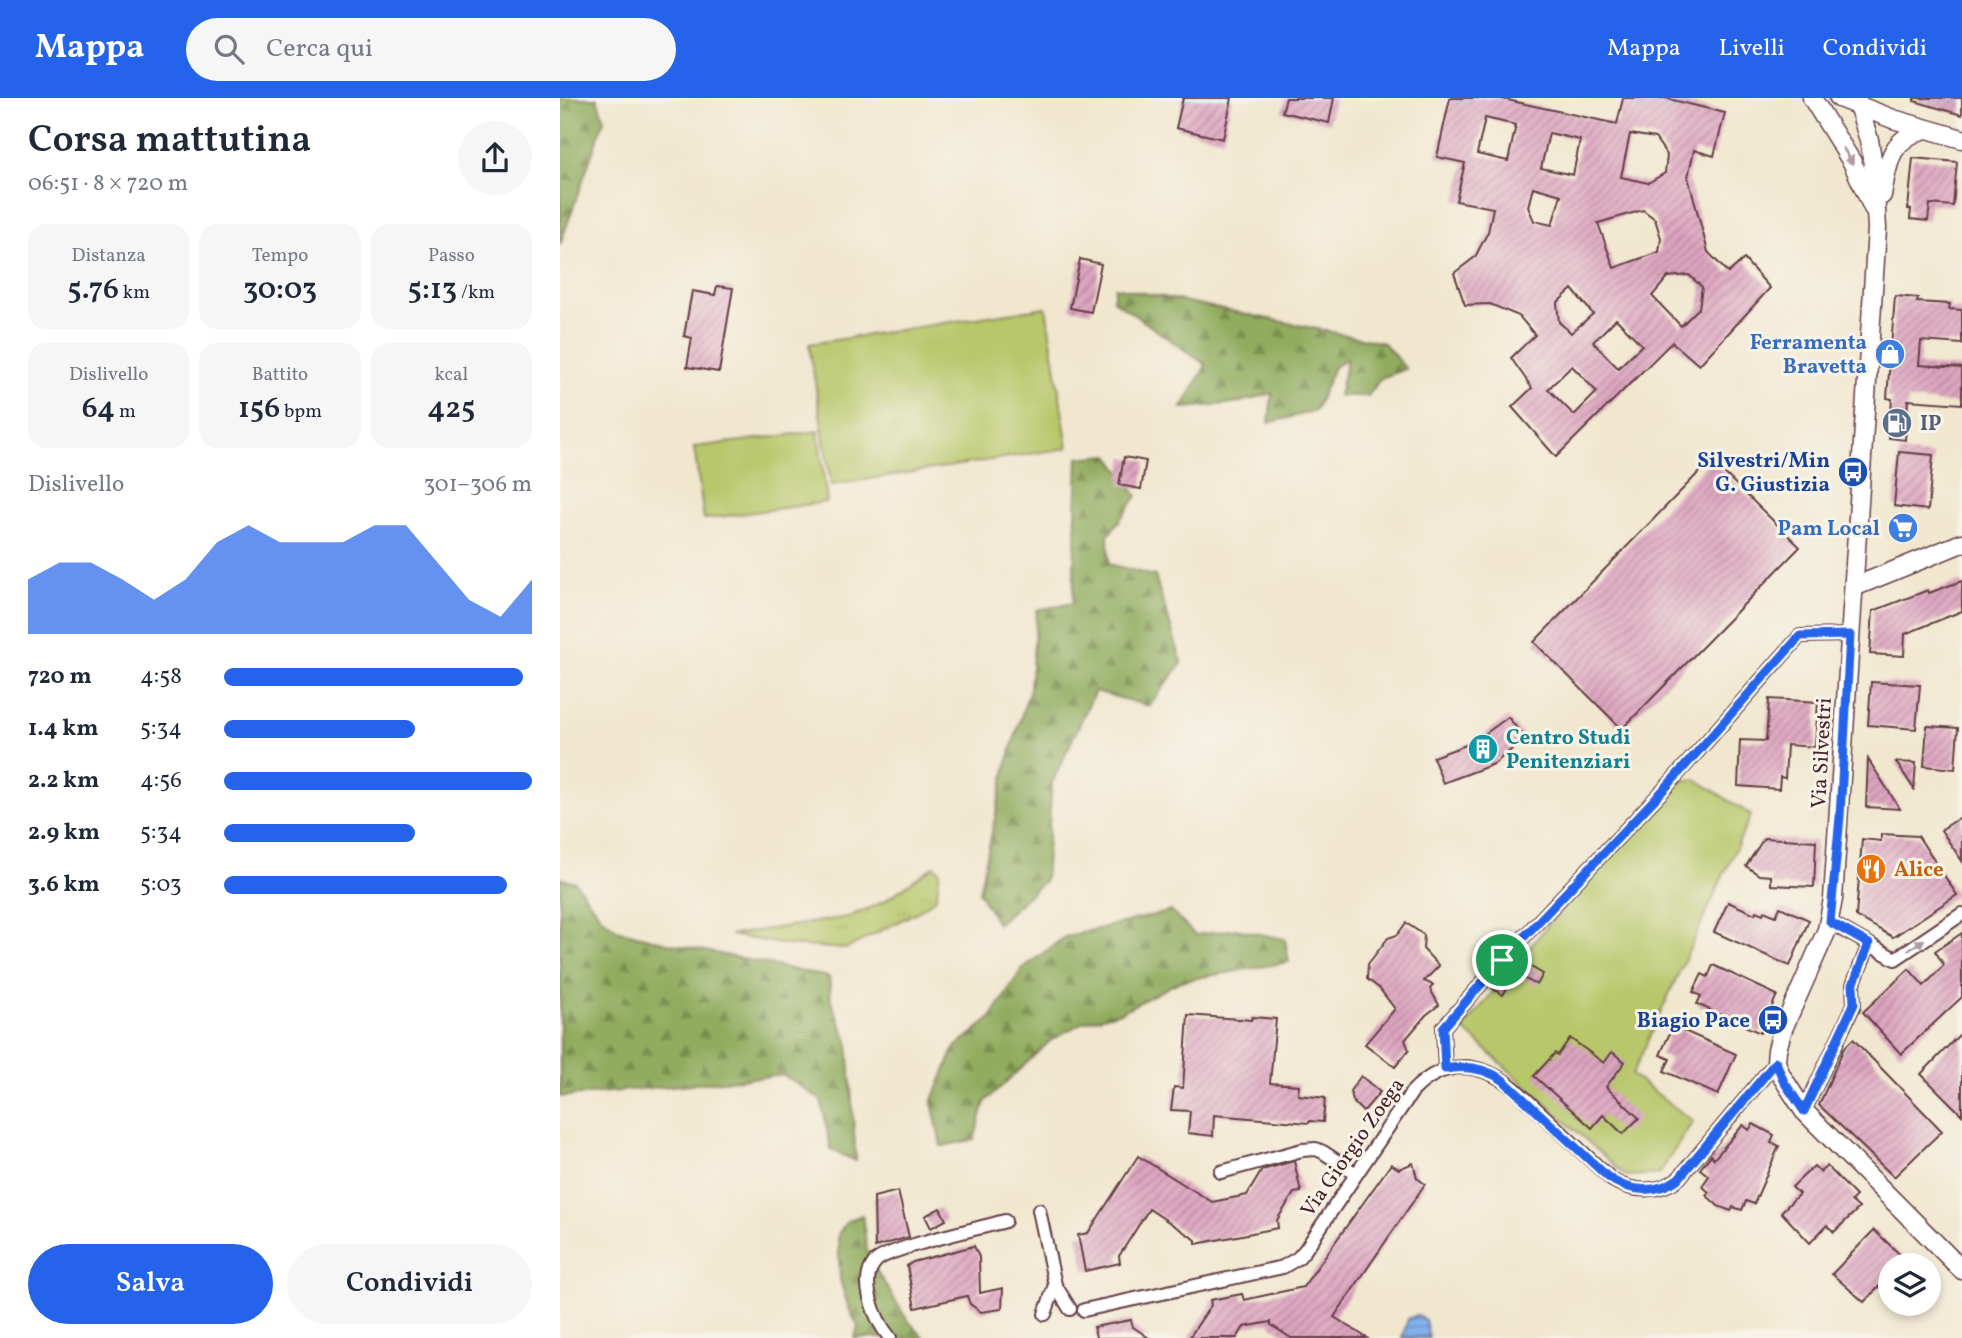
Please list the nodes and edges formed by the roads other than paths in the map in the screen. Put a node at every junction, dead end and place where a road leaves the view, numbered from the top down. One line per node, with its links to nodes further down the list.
1 (1812, 98): 6 (main road, one-way to 6)
2 (1839, 98): 3 (main road)
3 (1857, 102): 4 (main road); 6 (main road)
4 (1925, 129): 5 (main road); 6 (main road)
5 (1962, 139)
6 (1877, 219): 8 (main road, Via Silvestri)
7 (1962, 543): 8 (main road)
8 (1854, 587): 9 (main road, Via Silvestri)
9 (1850, 635): 11 (main road, Via Silvestri); 14 (street)
10 (1962, 914): 12 (street, one-way to 10)
11 (1830, 922): 12 (street); 13 (main road, Via Silvestri)
12 (1869, 944): 15 (street)
13 (1776, 1062): 14 (street); 15 (main road)
14 (1445, 1069): 17 (street, Via Giorgio Zoega)
15 (1804, 1111): 20 (main road)
16 (1221, 1172): 17 (street)
17 (1356, 1174): 23 (street, Via Giorgio Zoega)
18 (1039, 1210): 21 (street)
19 (1005, 1222): 25 (street)
20 (1962, 1270)
21 (1055, 1286): 22 (street); 24 (street)
22 (1070, 1309)
23 (1084, 1310)
24 (1045, 1314)
25 (890, 1338)

